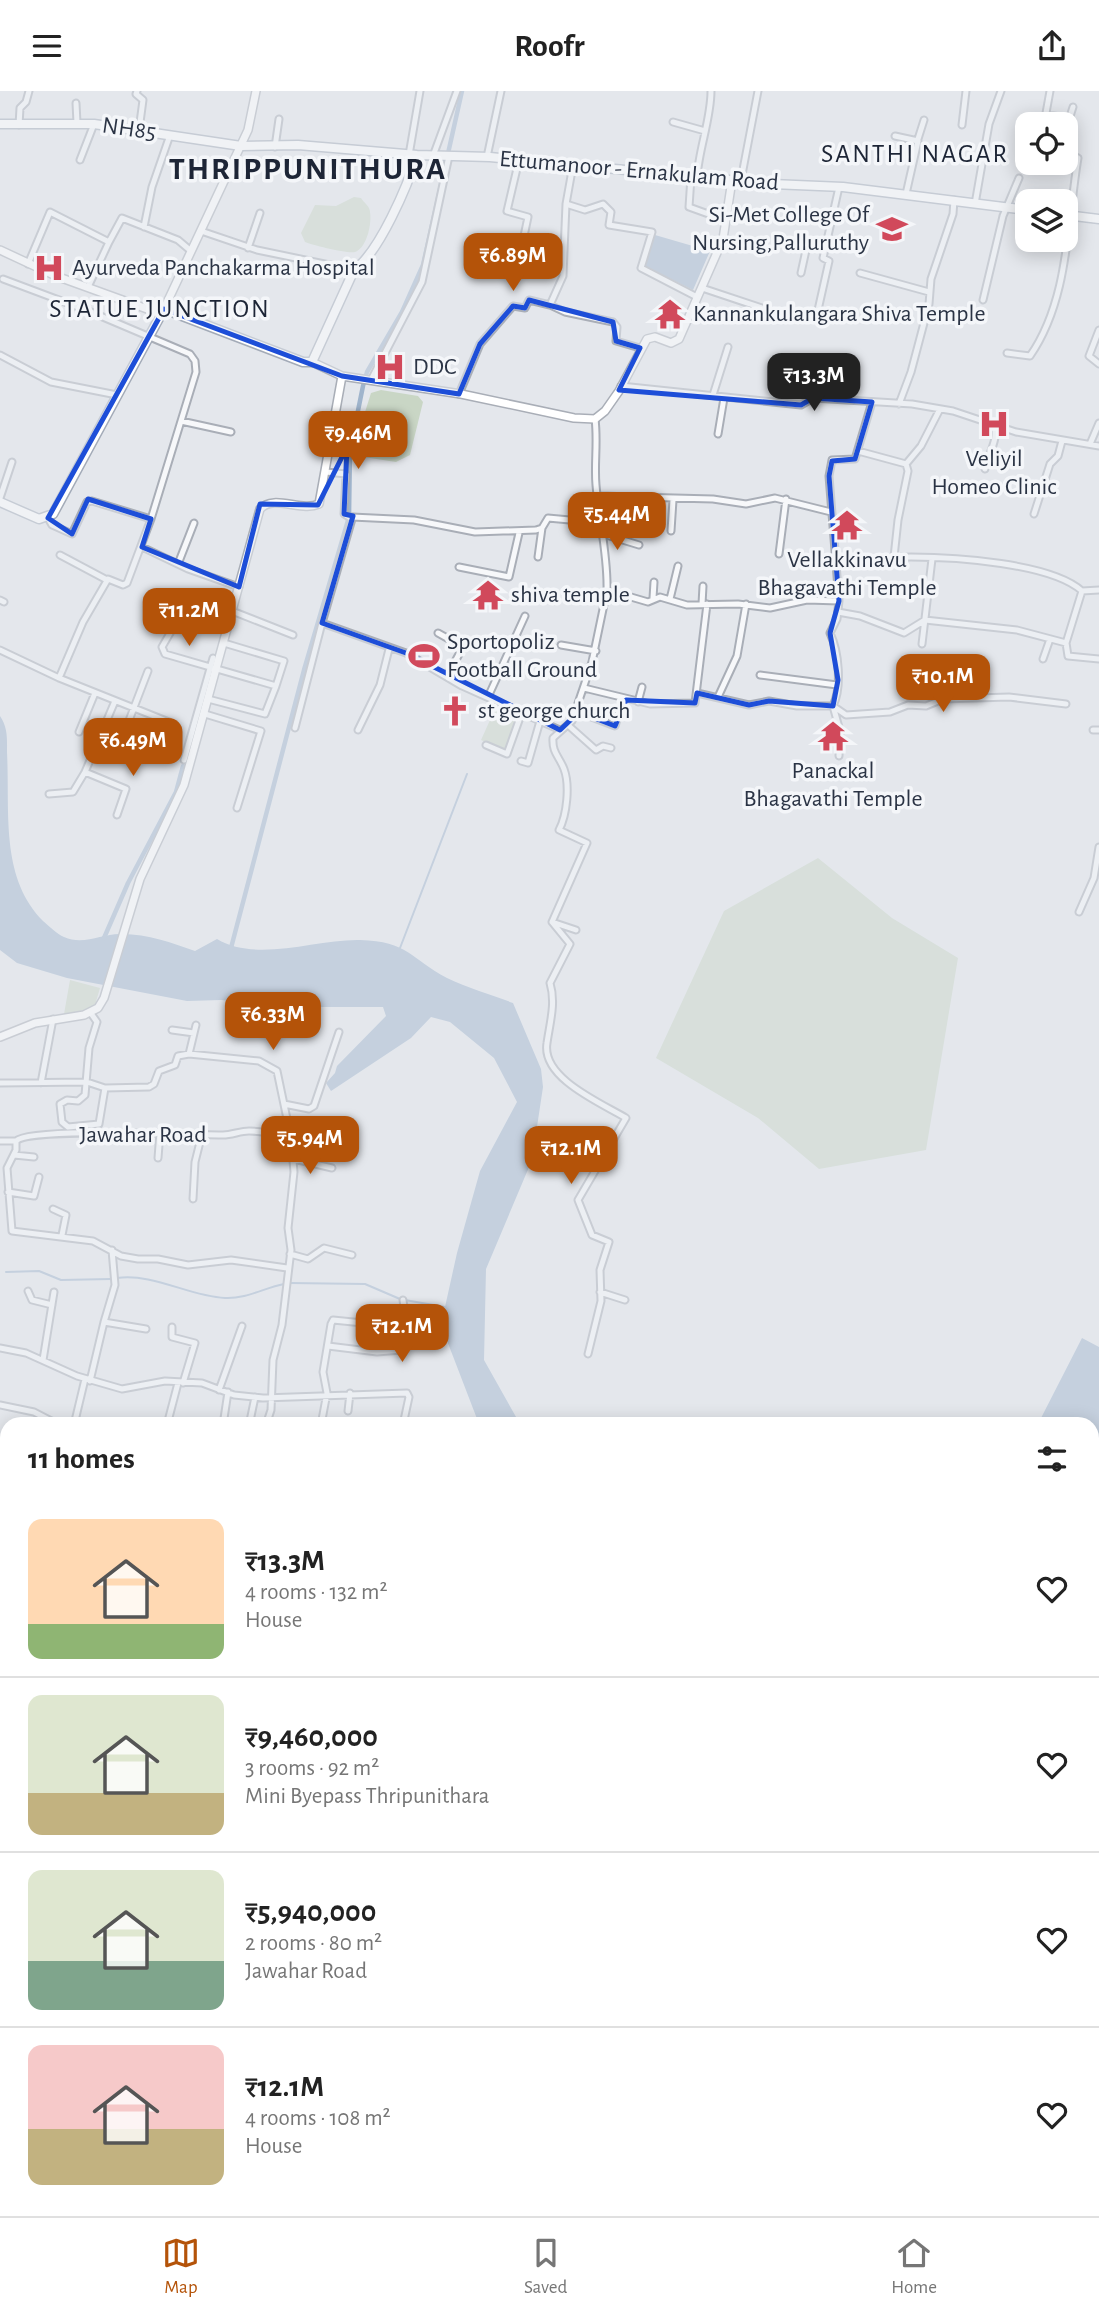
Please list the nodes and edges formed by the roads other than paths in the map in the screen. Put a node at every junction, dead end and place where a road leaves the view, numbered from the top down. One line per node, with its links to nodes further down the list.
1 (29, 91): 22 (street)
2 (137, 91): 24 (street)
3 (256, 91): 29 (main road)
4 (420, 91): 31 (street)
5 (457, 91): 32 (street)
6 (501, 91): 34 (street)
7 (711, 91): 25 (street)
8 (758, 91): 40 (street)
9 (966, 91): 23 (street)
10 (1001, 91): 45 (street)
11 (1050, 91): 14 (street)
12 (76, 103): 18 (street)
13 (1073, 107): 15 (street)
14 (1046, 112)
15 (1071, 112)
16 (279, 119): 30 (street)
17 (924, 120): 28 (street)
18 (77, 123): 21 (main road, NH85 / NH85); 22 (main road, NH85 / NH85)
19 (673, 123): 25 (street)
20 (0, 124): 22 (main road, NH85 / NH85)
21 (94, 124): 24 (main road, NH85 / NH85); 35 (street)
22 (19, 125)
23 (962, 125)
24 (139, 130): 26 (main road, NH85 / NH85)
25 (705, 131): 38 (street)
26 (170, 135): 29 (main road, NH85 / NH85); 52 (street)
27 (895, 135): 28 (street)
28 (918, 139): 42 (street)
29 (241, 146): 30 (main road, Ettumanoor - Ernakulam Road); 53 (main road)
30 (275, 147): 31 (main road, Ettumanoor - Ernakulam Road)
31 (413, 155): 32 (main road, Ettumanoor - Ernakulam Road); 62 (main road)
32 (436, 155): 33 (main road, Ettumanoor - Ernakulam Road)
33 (449, 156): 34 (main road, Ettumanoor - Ernakulam Road); 83 (street)
34 (487, 157): 36 (main road, Ettumanoor - Ernakulam Road)
35 (80, 160)
36 (519, 160): 37 (main road, Ettumanoor - Ernakulam Road); 54 (street)
37 (573, 165): 38 (main road, Ettumanoor - Ernakulam Road); 44 (street)
38 (694, 177): 40 (main road, Ettumanoor - Ernakulam Road); 51 (street)
39 (1019, 178): 46 (street)
40 (736, 180): 41 (main road, Ettumanoor - Ernakulam Road); 51 (main road)
41 (839, 187): 42 (main road, Ettumanoor - Ernakulam Road); 56 (street)
42 (906, 194): 43 (main road, Ettumanoor - Ernakulam Road)
43 (954, 200): 45 (main road, Ettumanoor - Ernakulam Road); 68 (street)
44 (566, 204): 69 (street); 71 (street)
45 (975, 204): 46 (main road, Ettumanoor - Ernakulam Road)
46 (1006, 207): 47 (main road, Ettumanoor - Ernakulam Road); 70 (street)
47 (1015, 208)
48 (260, 213): 57 (street)
49 (1078, 216): 50 (main road)
50 (1099, 219)
51 (725, 220): 67 (main road)
52 (144, 227): 55 (street); 59 (street)
53 (201, 231): 57 (street); 59 (main road)
54 (524, 236)
55 (109, 242): 61 (street); 66 (street)
56 (826, 244): 63 (street); 67 (street)
57 (248, 248): 62 (street)
58 (0, 250): 61 (main road)
59 (191, 251): 72 (main road)
60 (1065, 252): 77 (street)
61 (28, 264): 66 (main road)
62 (355, 270): 80 (main road)
63 (801, 273)
64 (860, 273): 68 (street)
65 (3, 279): 74 (street)
66 (88, 287): 72 (main road)
67 (702, 288): 69 (main road)
68 (929, 292): 91 (street)
69 (697, 297): 76 (main road)
70 (983, 300)
71 (550, 305): 76 (street); 85 (street)
72 (163, 311): 74 (main road); 80 (main road)
73 (1099, 330): 81 (street)
74 (149, 336): 86 (main road); 94 (street)
75 (728, 347): 87 (street)
76 (640, 348): 84 (main road)
77 (1007, 353)
78 (0, 355): 86 (street)
79 (789, 360): 88 (street)
80 (312, 362): 82 (main road)
81 (1099, 364)
82 (342, 376): 83 (main road); 106 (main road)
83 (371, 380): 85 (main road)
84 (621, 386): 87 (street); 93 (main road)
85 (459, 394): 93 (main road)
86 (117, 395): 114 (main road)
87 (713, 395): 89 (street)
88 (813, 397): 89 (street); 90 (street)
89 (724, 398): 98 (street)
90 (872, 402): 91 (street); 102 (street)
91 (899, 404): 92 (street)
92 (940, 409): 96 (street); 104 (street)
93 (595, 419): 107 (street)
94 (181, 421): 97 (street); 115 (street)
95 (1099, 423): 100 (street)
96 (994, 424): 99 (street); 105 (street)
97 (231, 432)
98 (718, 434)
99 (1062, 441): 100 (street); 112 (street)
100 (1090, 444): 101 (street)
101 (1099, 446)
102 (858, 451): 104 (street); 111 (street)
103 (12, 462): 109 (street)
104 (906, 464): 127 (street)
105 (985, 469)
106 (326, 473): 113 (street); 136 (main road)
107 (598, 496): 110 (street); 117 (street)
108 (786, 499): 110 (street); 111 (street); 124 (street)
109 (0, 500): 114 (main road)
110 (673, 500): 119 (street)
111 (831, 512): 129 (street)
112 (1034, 515)
113 (350, 516): 120 (street); 150 (street)
114 (48, 518): 115 (street)
115 (152, 519): 123 (street)
116 (194, 523): 130 (street)
117 (602, 523): 118 (street); 121 (street)
118 (542, 528): 120 (street); 126 (street)
119 (671, 531)
120 (519, 533): 132 (street)
121 (603, 534): 122 (street); 137 (street)
122 (639, 545)
123 (142, 548): 130 (street); 133 (street)
124 (779, 554)
125 (60, 555): 133 (street)
126 (538, 557)
127 (894, 557): 128 (street); 129 (street)
128 (932, 559): 139 (street); 148 (street)
129 (836, 563): 142 (street)
130 (178, 564): 136 (street)
131 (678, 566): 141 (street)
132 (459, 567)
133 (107, 580): 168 (street)
134 (654, 583): 140 (street)
135 (703, 586): 143 (street)
136 (239, 587): 145 (main road)
137 (607, 590): 140 (street); 160 (street)
138 (1099, 590): 139 (street)
139 (1082, 591): 155 (street)
140 (653, 598): 141 (street)
141 (670, 599): 143 (street)
142 (839, 601): 144 (street); 146 (street)
143 (704, 604): 144 (street); 174 (street)
144 (746, 604): 176 (street)
145 (232, 611): 152 (street); 154 (main road)
146 (838, 612): 148 (street); 169 (street)
147 (525, 616): 175 (street)
148 (925, 620): 153 (street); 157 (street)
149 (192, 623): 164 (street)
150 (322, 623): 158 (street); 190 (street)
151 (438, 633): 167 (street)
152 (293, 635)
153 (1050, 639): 155 (street); 162 (street)
154 (224, 643): 164 (main road); 170 (street)
155 (1066, 643): 163 (street)
156 (561, 645): 160 (street)
157 (922, 645)
158 (388, 649): 167 (street); 191 (street)
159 (0, 650): 168 (street)
160 (595, 651): 172 (street)
161 (213, 658): 164 (street)
162 (1043, 659)
163 (1099, 659)
164 (213, 669): 170 (street); 179 (main road)
165 (148, 671): 183 (street)
166 (760, 675): 169 (street)
167 (447, 676): 175 (street)
168 (59, 678): 173 (street)
169 (837, 685): 182 (street)
170 (276, 686): 179 (street)
171 (642, 687): 180 (street)
172 (584, 688): 177 (street); 184 (street)
173 (95, 693): 178 (street); 193 (street)
174 (697, 693): 176 (street); 180 (street)
175 (488, 697): 185 (street)
176 (718, 697): 182 (street)
177 (624, 698): 180 (street); 184 (street)
178 (114, 701): 183 (street); 200 (street)
179 (206, 701): 186 (main road); 198 (street)
180 (638, 702)
181 (1066, 704): 182 (street)
182 (833, 706): 197 (street)
183 (133, 707): 188 (street); 194 (street)
184 (576, 711): 189 (street)
185 (522, 712): 187 (street); 195 (street)
186 (205, 714): 202 (street); 208 (main road)
187 (540, 721): 192 (street); 199 (street)
188 (169, 722)
189 (569, 726): 192 (street); 196 (street)
190 (295, 729)
191 (358, 730)
192 (560, 730): 206 (street)
193 (79, 732)
194 (123, 736)
195 (486, 745)
196 (611, 748)
197 (839, 756)
198 (184, 759)
199 (521, 761)
200 (85, 772): 201 (street); 203 (street)
201 (49, 794)
202 (237, 808)
203 (117, 815)
204 (1099, 847): 205 (street)
205 (1079, 912)
206 (552, 922): 207 (street); 242 (street)
207 (576, 930)
208 (90, 1012): 209 (main road); 216 (street)
209 (52, 1019): 214 (main road); 218 (street)
210 (196, 1025): 213 (street)
211 (172, 1030): 213 (street)
212 (339, 1032): 220 (street)
213 (194, 1033): 215 (street)
214 (0, 1038)
215 (189, 1054): 219 (street); 220 (street)
216 (87, 1082): 218 (street); 219 (street); 219 (street)
217 (0, 1083): 218 (street)
218 (41, 1083)
219 (105, 1088)
220 (284, 1104): 223 (street)
221 (160, 1132): 222 (street, Jawahar Road); 224 (street, Jawahar Road); 228 (street)
222 (202, 1134): 223 (street, Jawahar Road); 233 (street)
223 (291, 1138): 229 (street)
224 (16, 1140): 225 (street, Jawahar Road); 226 (street)
225 (0, 1141)
226 (14, 1155): 227 (street); 232 (street)
227 (34, 1157)
228 (158, 1158)
229 (293, 1159): 230 (street); 237 (street)
230 (332, 1168)
231 (39, 1177): 232 (street)
232 (8, 1192): 235 (street)
233 (193, 1199)
234 (53, 1209): 235 (street)
235 (62, 1235): 236 (street)
236 (112, 1250): 239 (street); 246 (street)
237 (290, 1254): 238 (street); 239 (street)
238 (352, 1255)
239 (286, 1268): 262 (street)
240 (28, 1291): 245 (street)
241 (54, 1292): 245 (street)
242 (600, 1292): 244 (street); 253 (street)
243 (404, 1300): 251 (street)
244 (625, 1300)
245 (52, 1305): 254 (street)
246 (104, 1322): 250 (street); 255 (street)
247 (363, 1323): 251 (street)
248 (242, 1326): 257 (street)
249 (172, 1327): 256 (street)
250 (146, 1329)
251 (328, 1346): 259 (street)
252 (0, 1347): 254 (street)
253 (588, 1354)
254 (43, 1360): 255 (street)
255 (88, 1380): 256 (street); 266 (street)
256 (180, 1383): 257 (street); 267 (street)
257 (219, 1390): 258 (street)
258 (228, 1392): 261 (street); 268 (street)
259 (327, 1393): 260 (street); 262 (street); 271 (street)
260 (350, 1393): 264 (street); 272 (street)
261 (255, 1397): 262 (street); 269 (street)
262 (273, 1398): 270 (street)
263 (0, 1405): 265 (street)
264 (348, 1411)
265 (44, 1417)
266 (76, 1417)
267 (169, 1417)
268 (224, 1417)
269 (251, 1417)
270 (268, 1417)
271 (322, 1417)
272 (404, 1417)
273 (0, 1492): 274 (highway)
274 (0, 1513)

